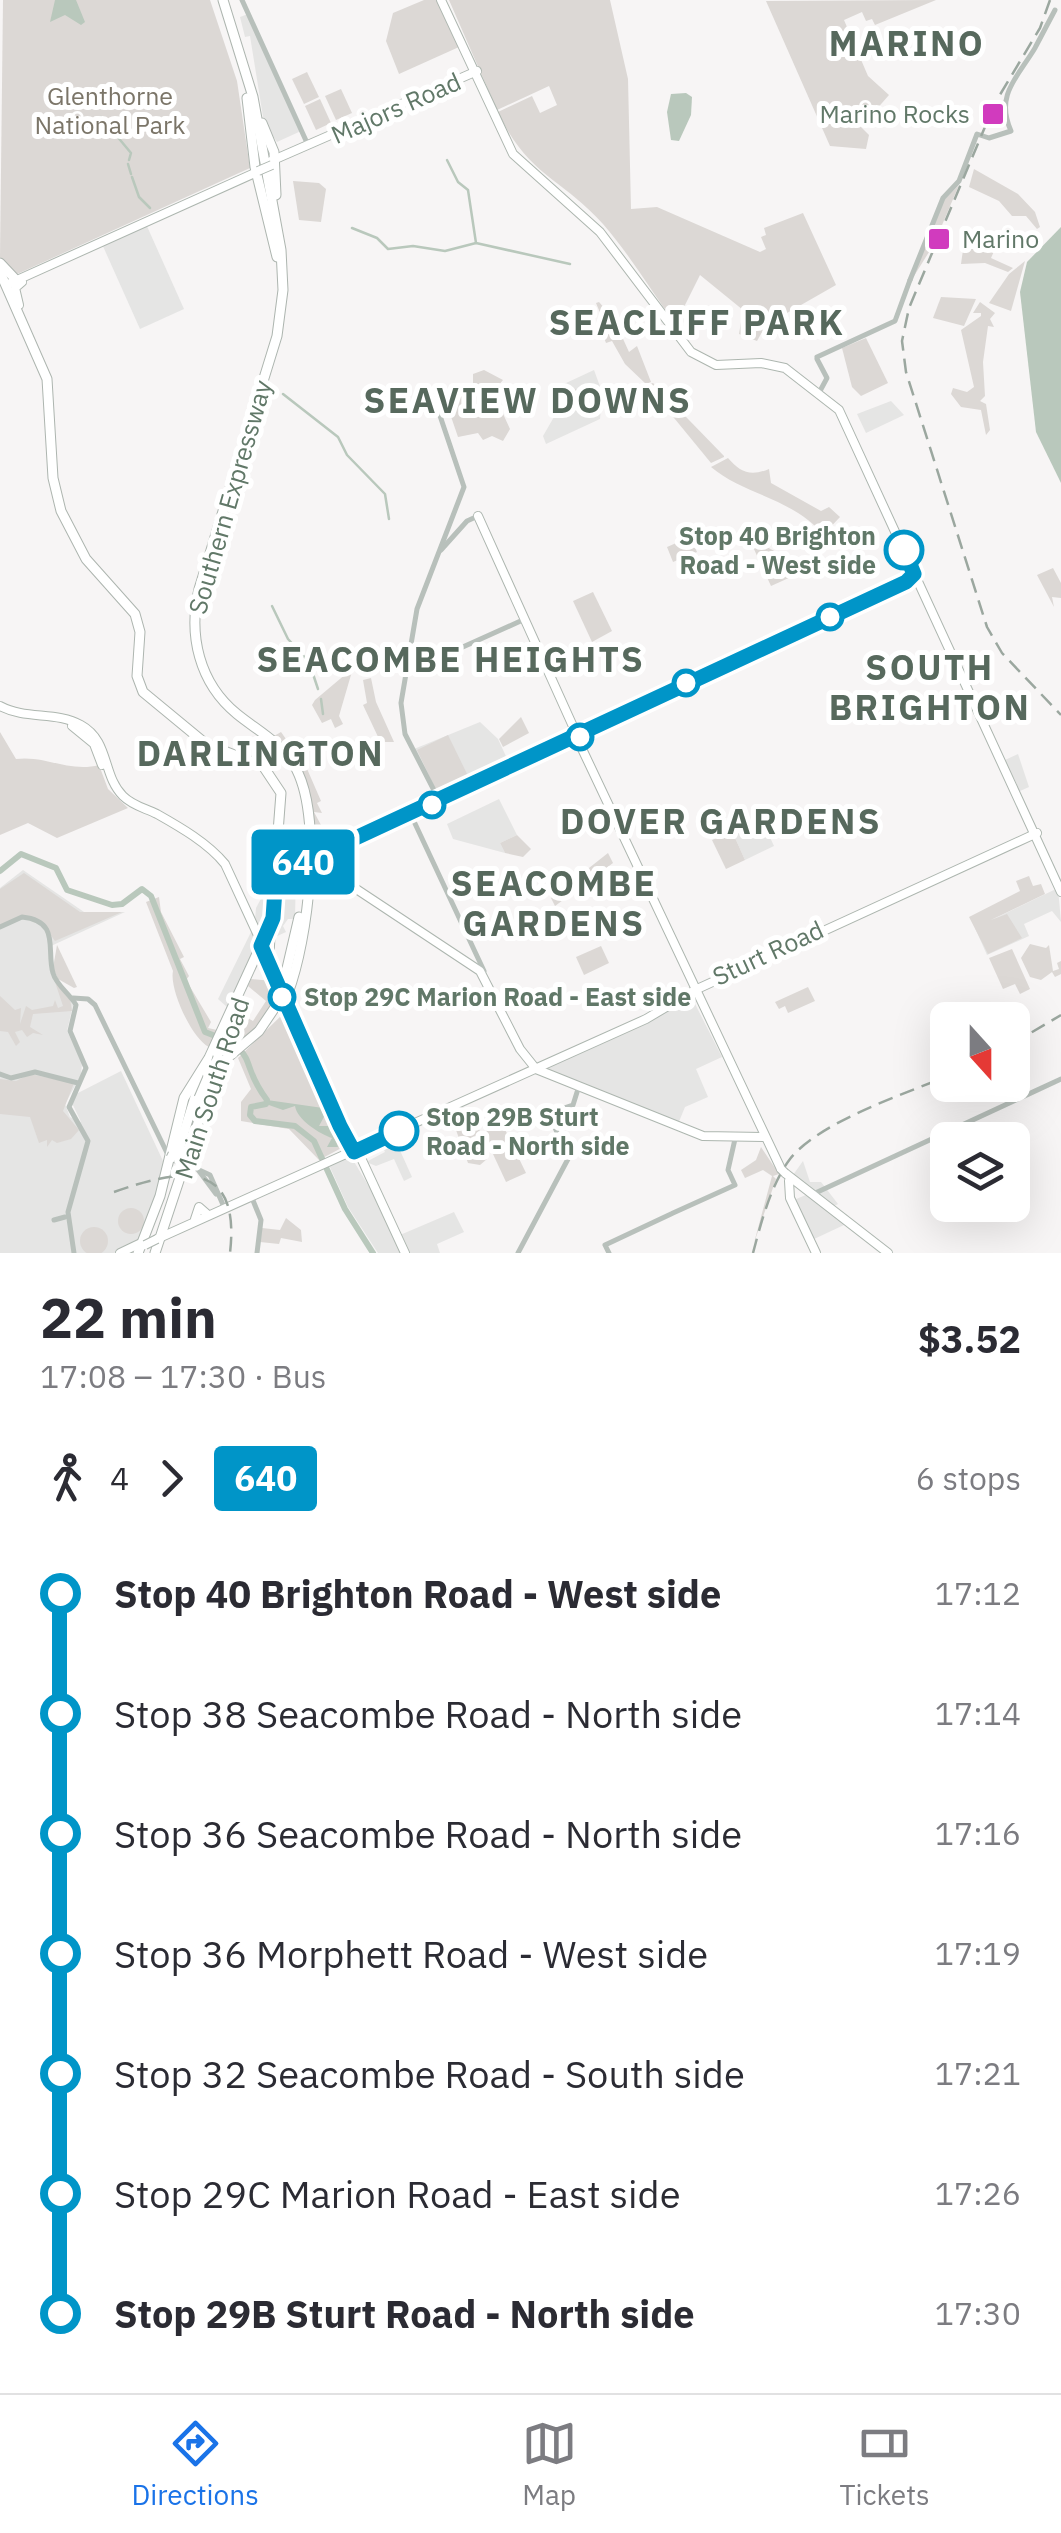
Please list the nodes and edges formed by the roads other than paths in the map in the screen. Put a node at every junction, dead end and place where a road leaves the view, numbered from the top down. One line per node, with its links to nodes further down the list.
1 (221, 0): 8 (highway, Southern Expressway)
2 (242, 0): 9 (street)
3 (443, 0): 5 (main road)
4 (1056, 6): 23 (street)
5 (453, 23): 6 (main road); 7 (main road)
6 (466, 55): 7 (main road); 7 (main road)
7 (471, 73): 9 (main road, Majors Road); 18 (main road)
8 (250, 98): 10 (highway); 11 (highway); 12 (highway, Southern Expressway)
9 (308, 146): 10 (main road, Majors Road)
10 (275, 162): 11 (main road, Majors Road, bridge); 12 (highway)
11 (256, 173): 12 (highway); 15 (main road, Majors Road)
12 (280, 261): 44 (highway, Southern Expressway); 44 (highway, Southern Expressway)
13 (0, 263): 16 (highway)
14 (0, 272): 16 (highway, Main South Road)
15 (38, 272): 16 (main road, Majors Road); 17 (main road)
16 (11, 283): 17 (highway, Main South Road); 22 (highway, Main South Road)
17 (20, 305): 21 (highway, Main South Road)
18 (661, 310): 19 (main road); 23 (main road)
19 (673, 323): 20 (main road); 23 (main road)
20 (684, 327)
21 (42, 353): 22 (highway); 25 (highway, Main South Road)
22 (45, 372): 25 (highway, Main South Road)
23 (822, 386): 28 (main road)
24 (433, 395): 27 (street)
25 (56, 478): 37 (highway, Main South Road)
26 (478, 516): 27 (street); 29 (main road)
27 (445, 544): 30 (street)
28 (914, 578): 32 (main road); 35 (main road)
29 (526, 619): 30 (street); 32 (main road)
30 (405, 673): 33 (street)
31 (0, 707): 40 (main road)
32 (578, 735): 33 (main road); 43 (main road)
33 (440, 802): 34 (main road)
34 (411, 815): 36 (main road); 41 (street)
35 (1034, 832): 38 (main road); 43 (main road, Sturt Road)
36 (306, 862): 37 (main road); 41 (main road)
37 (282, 872): 40 (highway, Main South Road)
38 (1060, 886)
39 (0, 927): 45 (street)
40 (265, 947): 44 (main road); 44 (main road); 46 (highway, Main South Road); 46 (highway, Main South Road)
41 (468, 959): 42 (main road)
42 (484, 976): 53 (main road); 53 (main road)
43 (694, 991): 47 (main road, Sturt Road); 61 (main road)
44 (286, 997): 49 (highway, Southern Expressway); 64 (main road)
45 (74, 999): 56 (street); 65 (street)
46 (231, 1012): 48 (highway, Main South Road)
47 (645, 1017): 51 (main road, Sturt Road); 53 (main road, Sturt Road)
48 (220, 1044): 49 (highway); 52 (highway, Main South Road); 59 (highway, Main South Road, bridge); 63 (highway); 65 (highway)
49 (241, 1048): 52 (highway, Southern Expressway); 65 (highway, Southern Expressway)
50 (579, 1048): 51 (main road)
51 (559, 1054): 53 (main road, Sturt Road)
52 (206, 1069): 65 (highway, Main South Road)
53 (535, 1070): 57 (main road); 58 (main road); 64 (main road, Sturt Road)
54 (0, 1074): 56 (street)
55 (1061, 1079): 67 (street)
56 (78, 1082): 72 (street); 77 (street)
57 (568, 1082): 58 (main road); 60 (main road)
58 (578, 1089): 60 (main road); 81 (street)
59 (203, 1097): 63 (highway, Main South Road); 65 (highway)
60 (610, 1100): 62 (main road)
61 (759, 1139): 62 (main road); 66 (main road)
62 (735, 1141): 82 (street)
63 (188, 1146): 65 (highway, Main South Road)
64 (356, 1148): 68 (main road, Sturt Road); 69 (main road); 69 (main road)
65 (174, 1160): 70 (highway, Main South Road); 71 (street); 76 (highway, Southern Expressway); 76 (highway, Main South Road)
66 (786, 1176): 67 (main road); 83 (main road)
67 (812, 1194): 84 (main road)
68 (252, 1196): 71 (main road, Sturt Road); 79 (street)
69 (378, 1197): 80 (main road)
70 (172, 1208): 74 (highway); 75 (highway, Main South Road)
71 (220, 1208): 74 (main road); 75 (main road, Sturt Road)
72 (66, 1217): 73 (street); 77 (street)
73 (54, 1220)
74 (175, 1228): 75 (main road)
75 (161, 1236): 76 (highway, Main South Road)
76 (141, 1249): 78 (main road)
77 (72, 1253)
78 (120, 1253)
79 (257, 1253)
80 (404, 1253)
81 (518, 1253)
82 (609, 1253)
83 (816, 1253)
84 (886, 1253)

